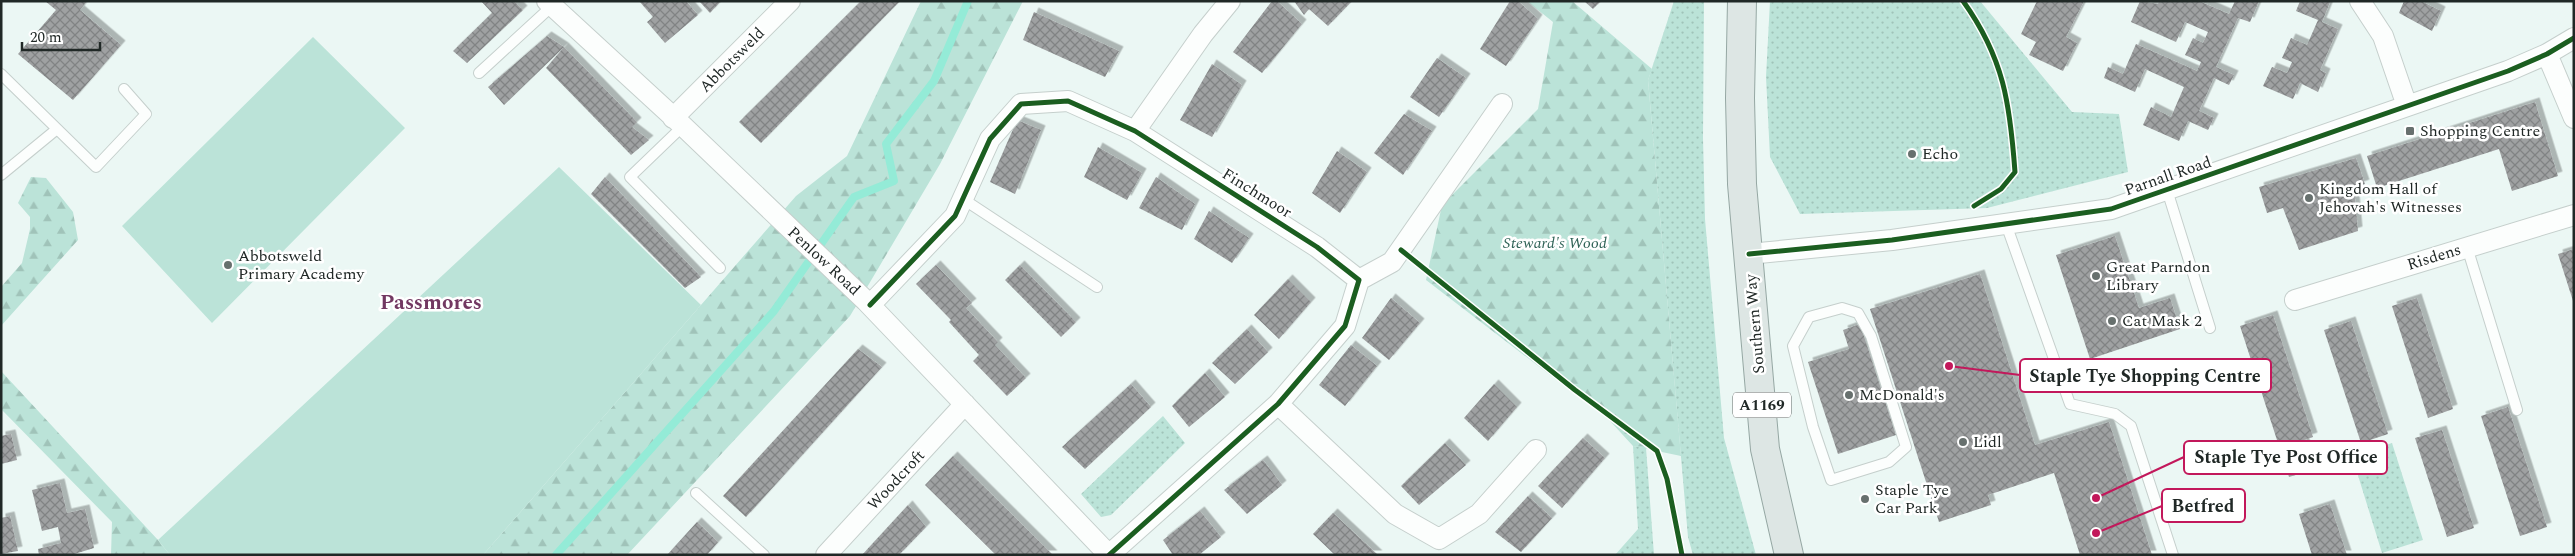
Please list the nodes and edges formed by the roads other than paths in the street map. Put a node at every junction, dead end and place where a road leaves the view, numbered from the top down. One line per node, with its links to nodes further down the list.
1 (790, 1): 14 (street, Abbotsweld)
2 (1230, 1): 16 (street)
3 (1742, 1): 23 (main road, Southern Way / A1169)
4 (2360, 1): 12 (street)
5 (549, 4): 8 (lane); 14 (street, Penlow Road)
6 (2574, 38): 7 (street, Parnall Road)
7 (2547, 54): 12 (street, Parnall Road); 13 (street)
8 (479, 73)
9 (1, 74): 15 (lane)
10 (124, 89): 15 (lane)
11 (1502, 104): 25 (street)
12 (2407, 106): 18 (street, Parnall Road)
13 (2574, 118)
14 (678, 122): 24 (lane); 28 (street, Penlow Road)
15 (57, 129): 17 (lane)
16 (1135, 131): 19 (street, Finchmoor); 25 (street, Finchmoor)
17 (1, 175)
18 (2166, 190): 21 (street, Parnall Road); 29 (lane)
19 (963, 199): 26 (lane); 28 (street, Finchmoor)
20 (2574, 215): 22 (street, Risdens)
21 (2006, 224): 23 (street, Parnall Road); 40 (lane)
22 (2467, 247): 27 (street, Risdens); 32 (lane)
23 (1750, 254): 39 (main road, Southern Way / A1169)
24 (720, 268)
25 (1359, 280): 31 (street)
26 (1097, 287)
27 (2295, 300)
28 (870, 304): 30 (street, Penlow Road)
29 (2210, 328)
30 (965, 404): 37 (street, Woodcroft); 38 (street, Penlow Road)
31 (1278, 404): 33 (street); 38 (street)
32 (2517, 410)
33 (1536, 450)
34 (1888, 462): 34 (lane)
35 (696, 493): 36 (lane)
36 (764, 555)
37 (826, 555)
38 (1109, 555)
39 (1789, 555)
40 (2173, 555)

